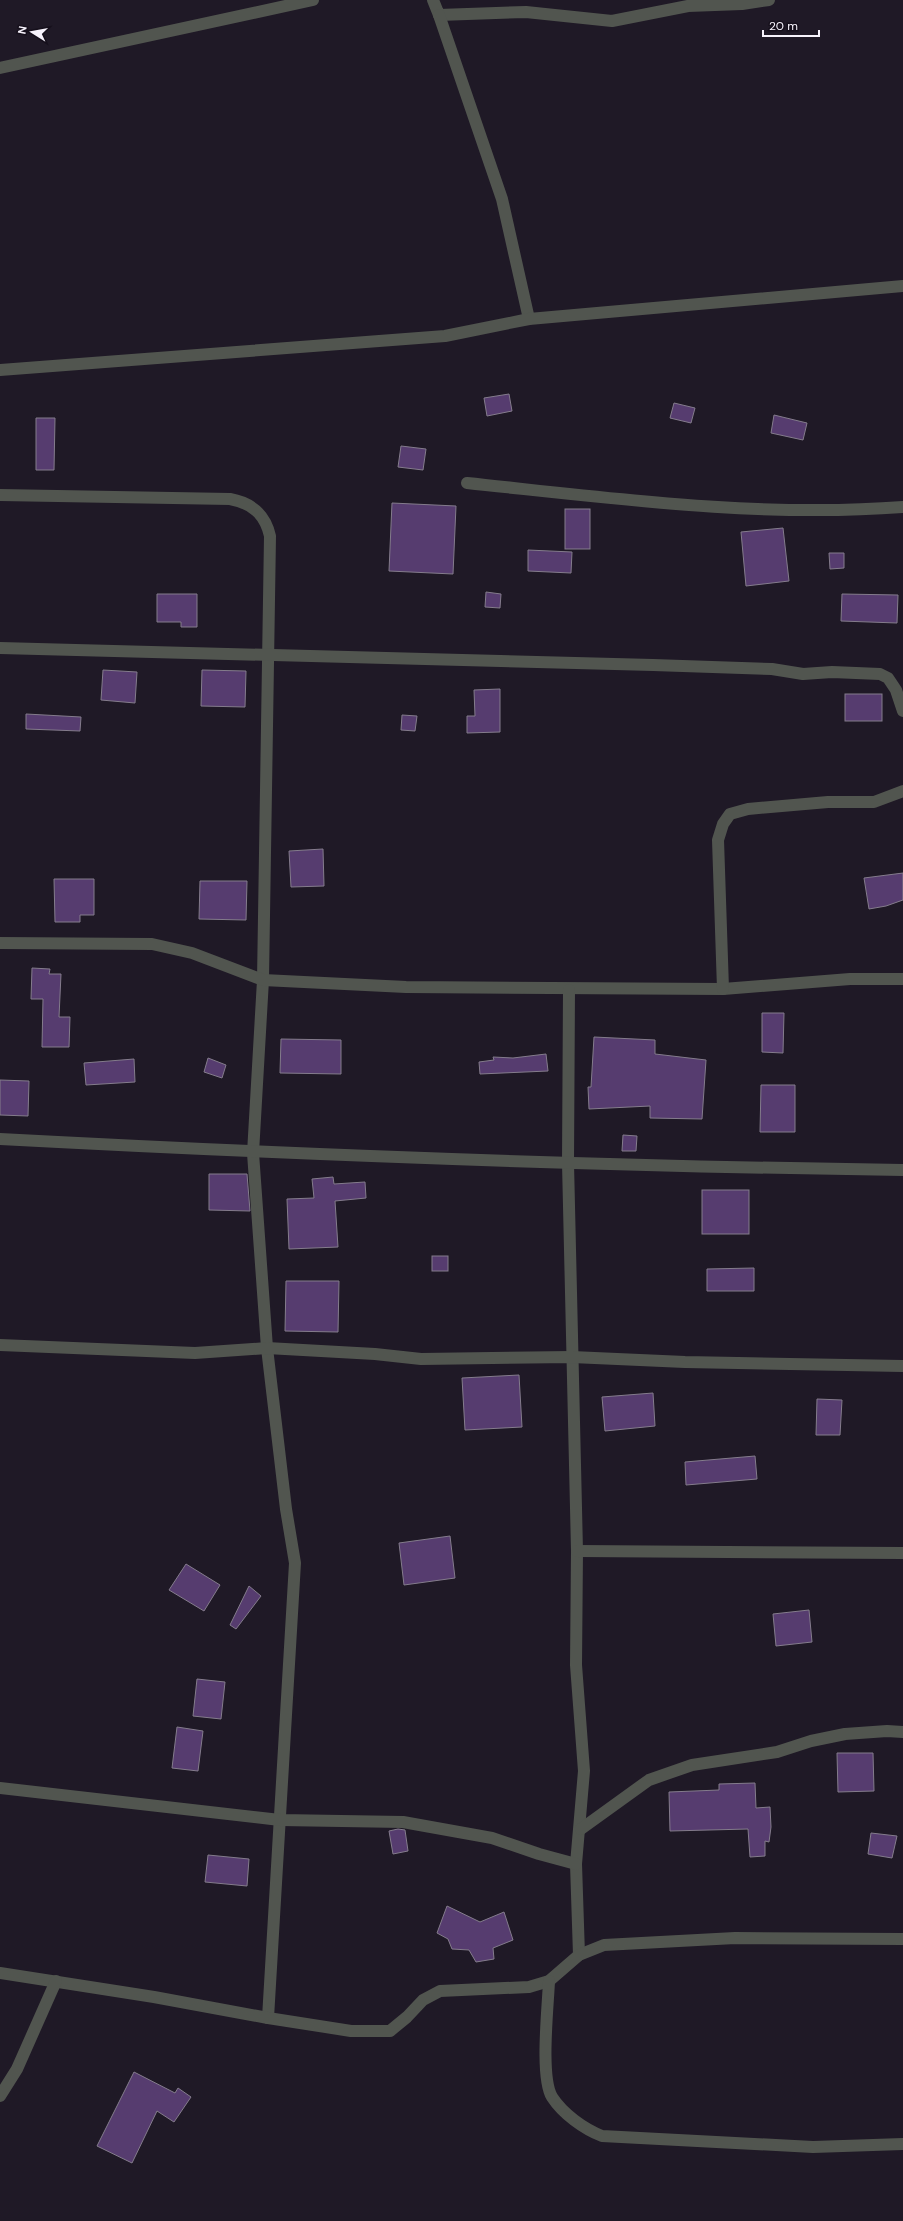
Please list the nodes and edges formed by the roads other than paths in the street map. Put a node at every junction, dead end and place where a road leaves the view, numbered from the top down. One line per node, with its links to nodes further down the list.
1 (313, 0): 6 (street)
2 (433, 0): 5 (street)
3 (769, 0): 4 (street)
4 (742, 2): 5 (street)
5 (439, 15): 8 (street)
6 (0, 68)
7 (903, 286): 8 (street)
8 (529, 319): 9 (street)
9 (0, 370)
10 (467, 483): 12 (street)
11 (0, 495): 14 (street)
12 (903, 507)
13 (0, 648): 14 (street)
14 (268, 654): 15 (street); 19 (street)
15 (903, 711)
16 (903, 791): 20 (street)
17 (0, 943): 19 (street)
18 (903, 979): 20 (street)
19 (263, 980): 21 (street); 23 (street)
20 (723, 989): 21 (street)
21 (569, 990): 24 (street)
22 (0, 1139): 23 (street)
23 (253, 1153): 24 (street); 27 (street)
24 (568, 1163): 25 (street); 28 (street)
25 (903, 1170)
26 (0, 1345): 27 (street)
27 (267, 1348): 28 (street); 34 (street)
28 (572, 1357): 29 (street); 30 (street)
29 (903, 1366)
30 (577, 1551): 31 (street); 35 (street)
31 (903, 1553)
32 (903, 1732): 35 (street)
33 (0, 1788): 34 (street)
34 (280, 1820): 36 (street); 42 (street)
35 (580, 1829): 36 (street)
36 (576, 1864): 38 (street)
37 (903, 1939): 38 (street)
38 (579, 1955): 41 (street)
39 (0, 1974): 40 (street)
40 (56, 1981): 42 (street); 43 (street)
41 (549, 1981): 42 (street); 44 (street)
42 (268, 2018)
43 (0, 2096)
44 (903, 2144)

